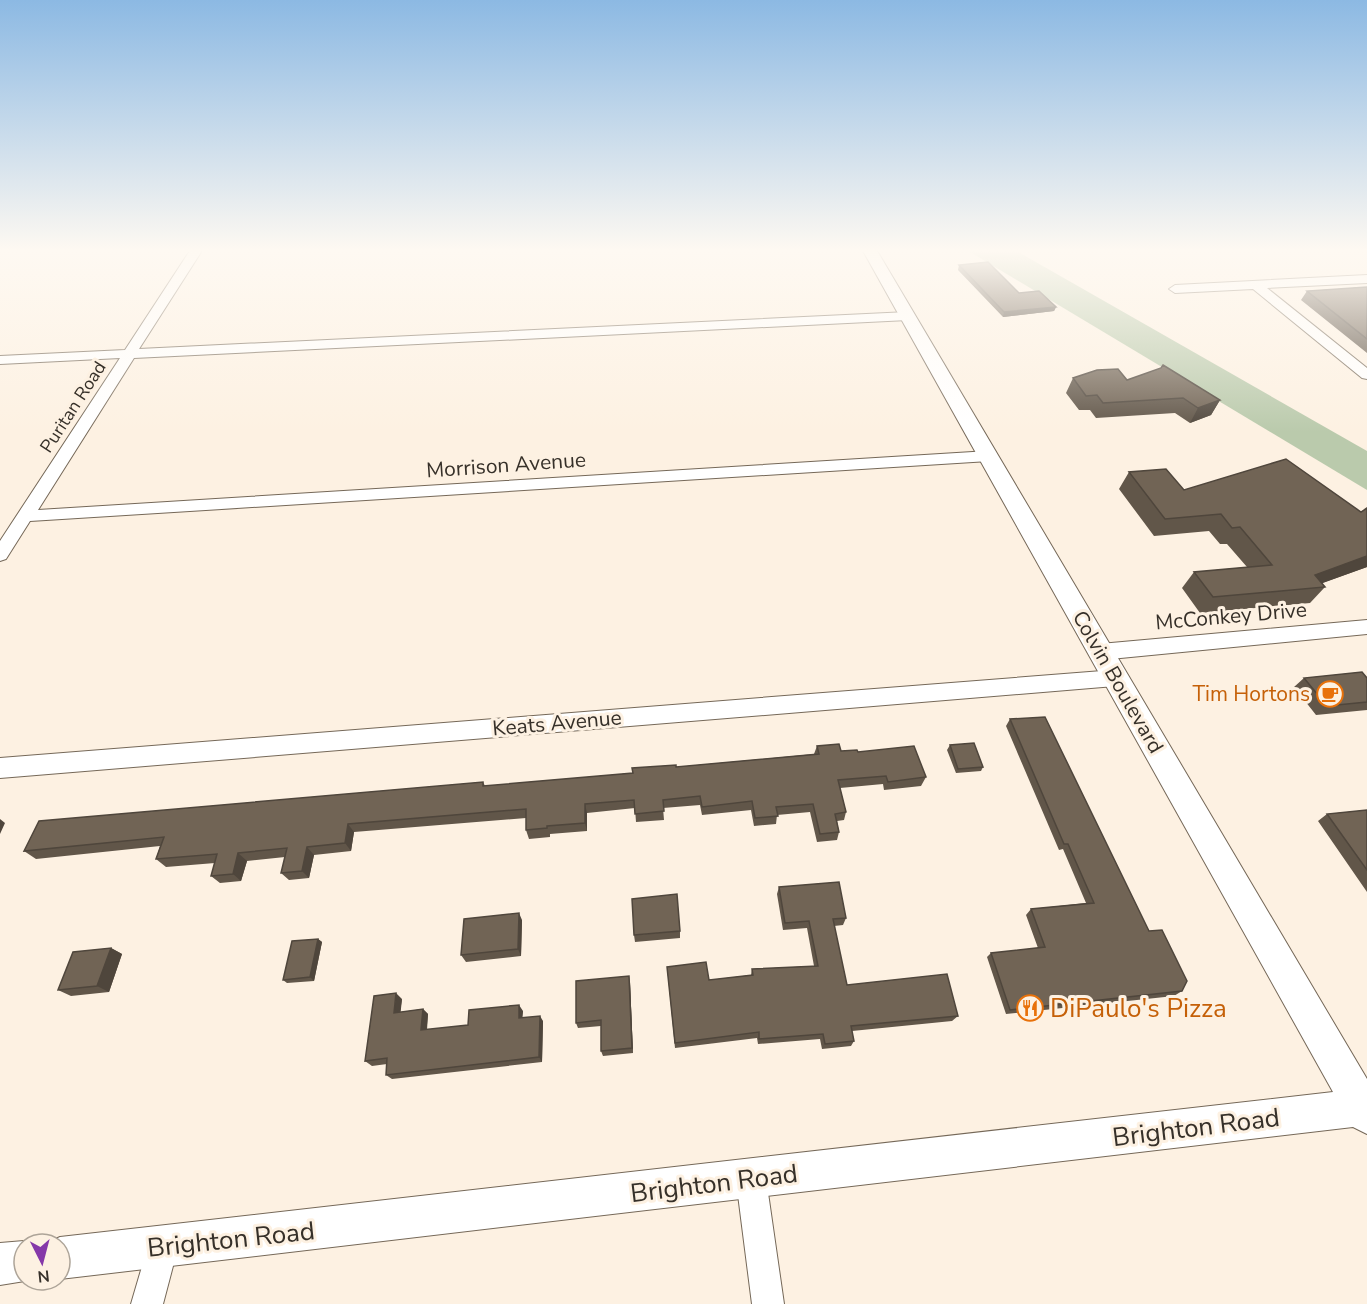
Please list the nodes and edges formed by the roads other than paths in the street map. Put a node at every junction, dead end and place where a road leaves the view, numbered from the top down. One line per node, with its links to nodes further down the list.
1 (158, 310): 5 (street, Puritan Road)
2 (904, 310): 4 (street, Colvin Boulevard)
3 (1287, 310): 7 (street)
4 (908, 316): 5 (street); 8 (street, Colvin Boulevard)
5 (130, 354): 6 (street); 9 (street, Puritan Road)
6 (0, 360)
7 (1367, 375)
8 (989, 456): 9 (street, Morrison Avenue); 12 (street, Colvin Boulevard)
9 (25, 516): 10 (street, Puritan Road)
10 (0, 555)
11 (1367, 627): 12 (street, McConkey Drive)
12 (1100, 652): 13 (street, Colvin Boulevard)
13 (1115, 678): 14 (street, Keats Avenue); 15 (street, Colvin Boulevard)
14 (0, 768)
15 (1366, 1110): 16 (street, Brighton Road)
16 (751, 1179): 17 (street, Brighton Road); 20 (street)
17 (162, 1247): 18 (street, Brighton Road); 19 (street)
18 (72, 1257)
19 (147, 1304)
20 (768, 1304)

